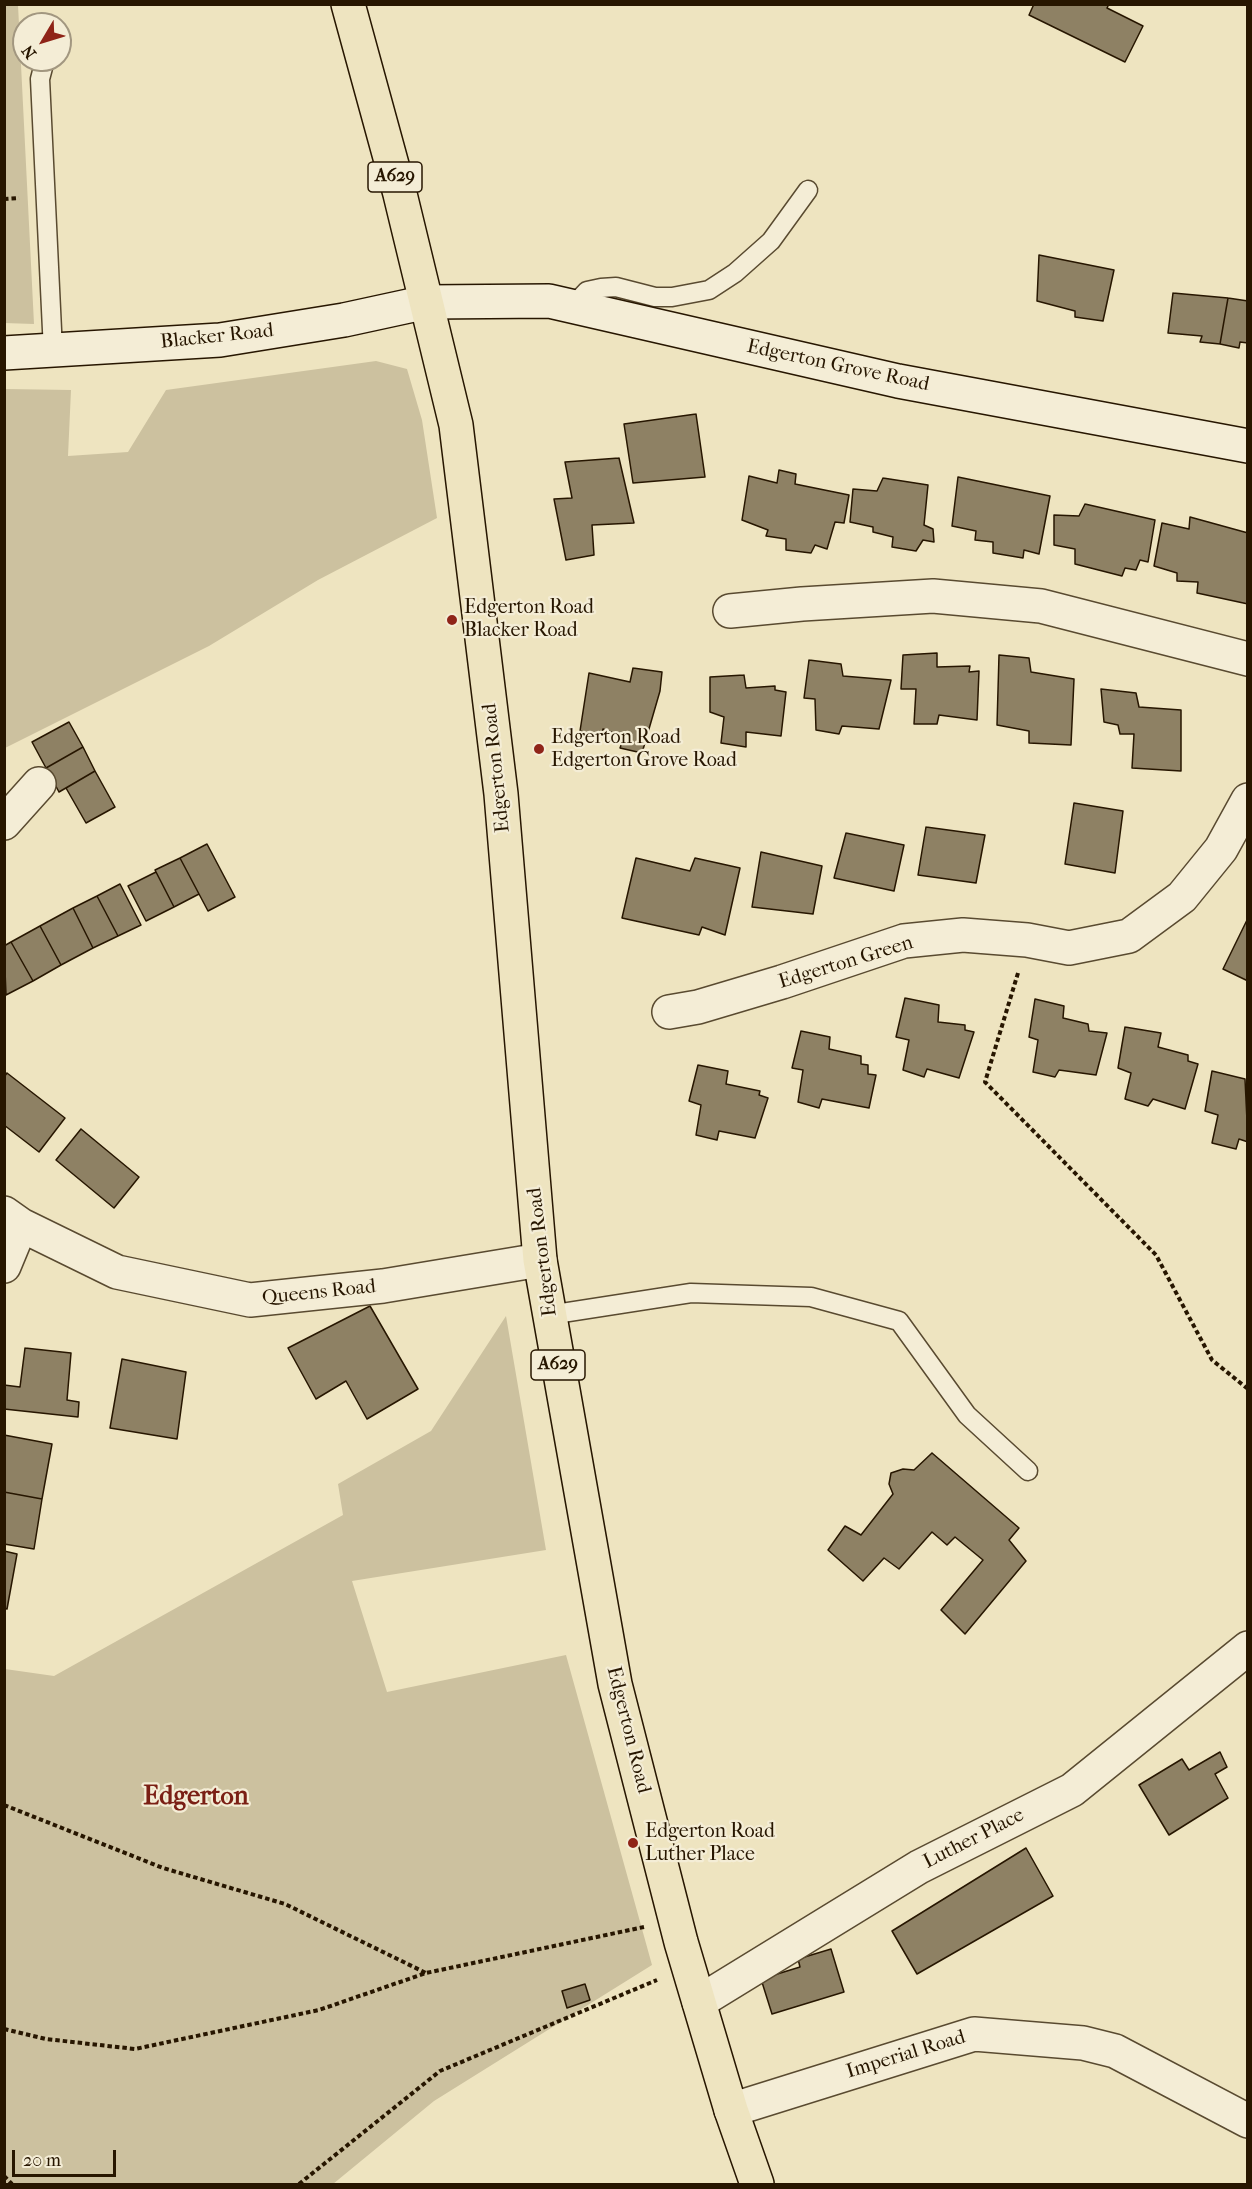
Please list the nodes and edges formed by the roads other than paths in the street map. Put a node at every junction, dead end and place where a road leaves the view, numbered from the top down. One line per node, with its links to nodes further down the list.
1 (348, 4): 4 (highway, A629)
2 (42, 72): 6 (lane)
3 (808, 190): 5 (lane)
4 (427, 302): 5 (street, Edgerton Grove Road); 6 (street, Blacker Road); 16 (highway, Edgerton Road / A629)
5 (573, 306): 8 (street, Edgerton Grove Road)
6 (53, 351): 7 (street, Blacker Road)
7 (4, 353)
8 (1248, 446)
9 (730, 611): 10 (street)
10 (1248, 660)
11 (39, 784): 13 (street)
12 (1248, 800): 14 (street, Edgerton Green)
13 (4, 823)
14 (669, 1012)
15 (13, 1219): 16 (street, Queens Road); 17 (street)
16 (540, 1260): 18 (highway, Edgerton Road / A629)
17 (4, 1266)
18 (549, 1315): 19 (lane); 21 (highway, Edgerton Road / A629)
19 (1028, 1471)
20 (1244, 1656): 21 (street, Luther Place)
21 (699, 2002): 22 (highway, Edgerton Road / A629)
22 (731, 2110): 23 (street, Imperial Road); 24 (highway, Edgerton Road / A629)
23 (1248, 2121)
24 (758, 2184)

